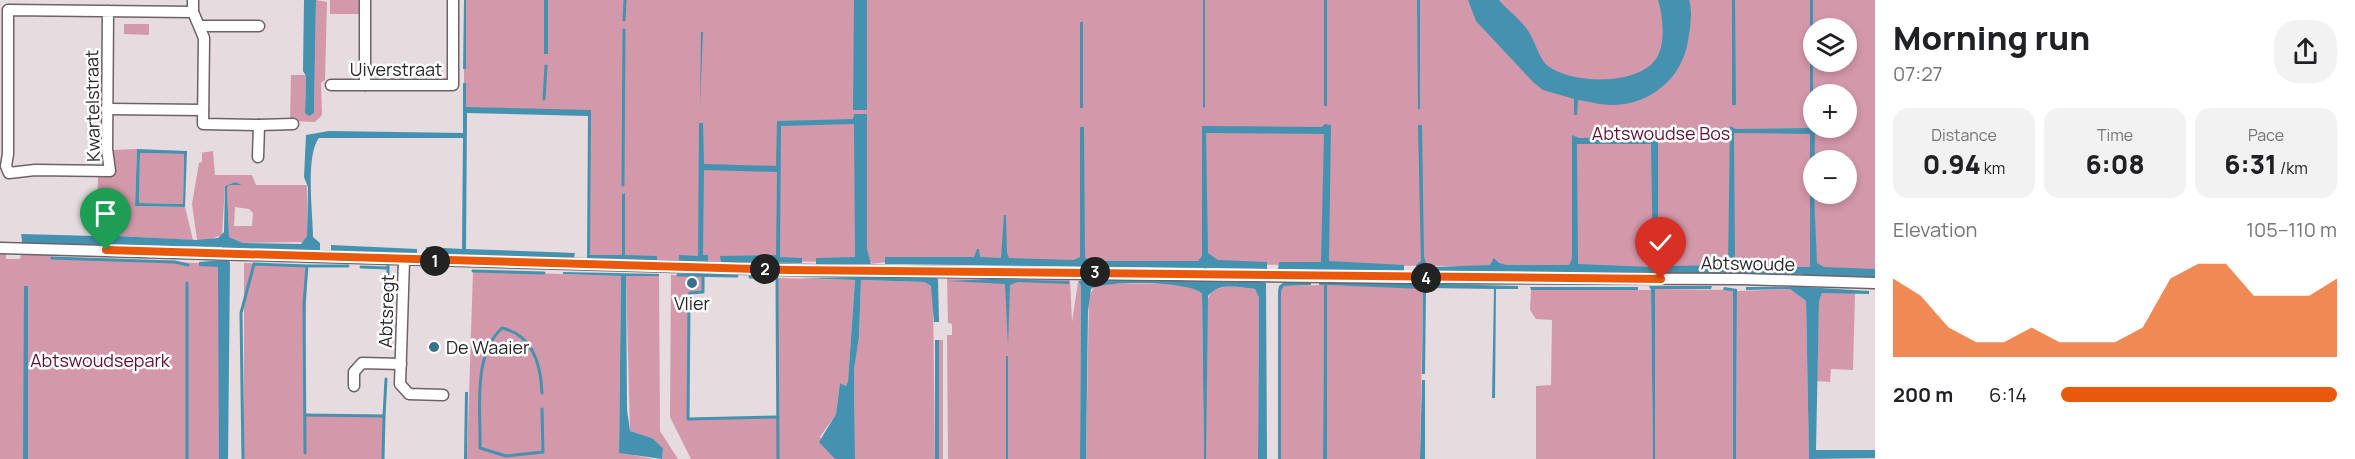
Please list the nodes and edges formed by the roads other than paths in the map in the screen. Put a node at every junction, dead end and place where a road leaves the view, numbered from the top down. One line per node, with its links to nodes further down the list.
1 (193, 0): 5 (street)
2 (365, 0): 9 (street)
3 (453, 0): 9 (street, Uiverstraat)
4 (108, 11): 5 (street); 10 (street, Kwartelstraat); 10 (street, Kwartelstraat)
5 (193, 12): 6 (street)
6 (200, 26): 7 (street); 11 (street)
7 (259, 26)
8 (331, 85): 9 (street, Uiverstraat)
9 (365, 85)
10 (107, 109): 11 (street)
11 (203, 110): 13 (street)
12 (293, 124): 13 (street)
13 (259, 125): 14 (street)
14 (258, 157)
15 (0, 248): 16 (street, Abtswoude)
16 (404, 260): 17 (street, Abtswoude); 18 (street, Abtsregt)
17 (1875, 284)
18 (401, 364): 19 (street, Abtsregt); 20 (street, Abtsregt)
19 (354, 386)
20 (443, 395)

